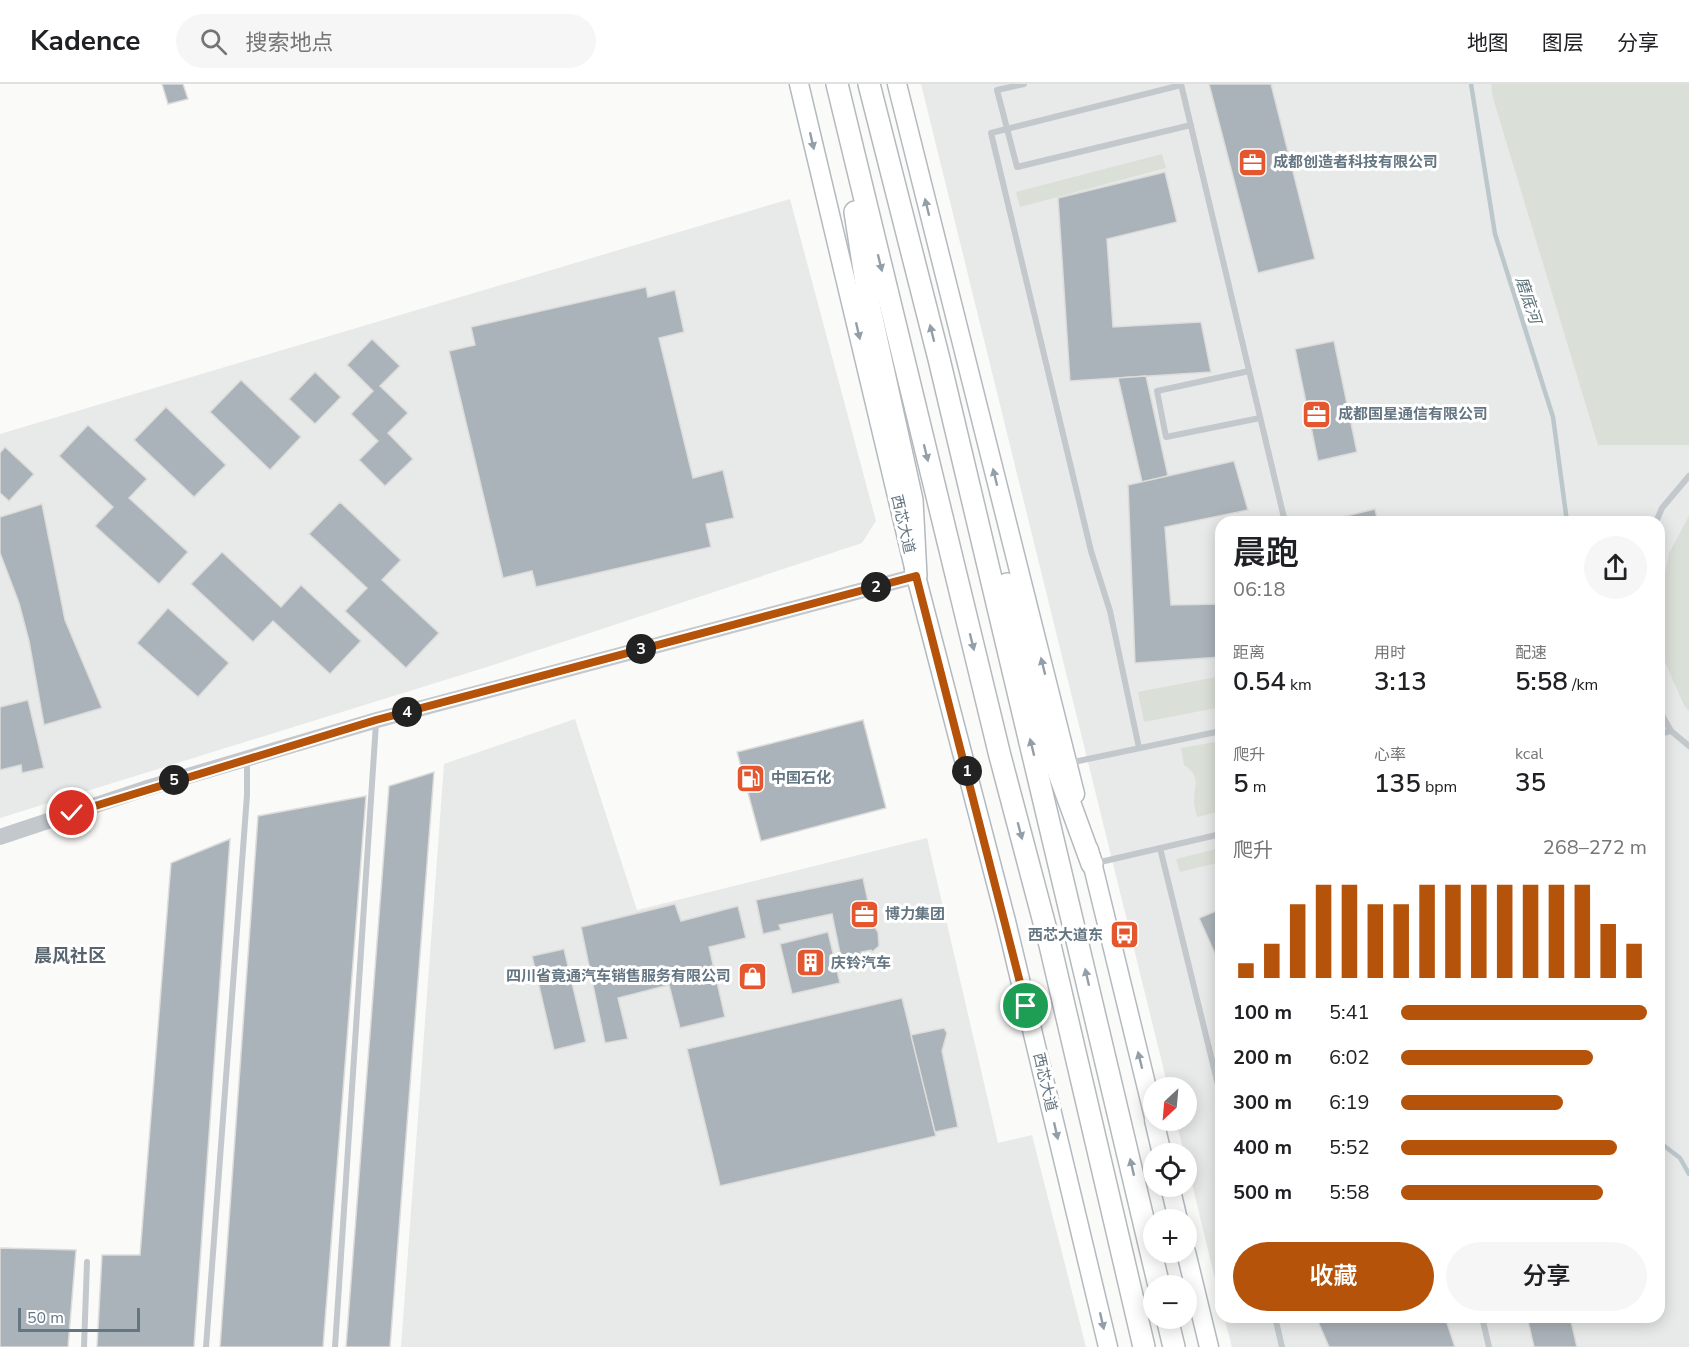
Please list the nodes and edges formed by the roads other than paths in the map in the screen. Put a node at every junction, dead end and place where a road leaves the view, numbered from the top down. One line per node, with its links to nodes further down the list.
1 (799, 84): 15 (main road, 西芯大道, one-way to 15)
2 (836, 84): 15 (highway); 41 (highway, one-way to 41)
3 (868, 84): 9 (highway, one-way to 3)
4 (897, 84): 24 (main road, one-way to 4)
5 (1024, 84): 8 (lane)
6 (1181, 85): 7 (lane); 8 (lane)
7 (1191, 125): 8 (lane); 10 (lane)
8 (1007, 129): 22 (lane)
9 (939, 359): 28 (highway); 33 (highway, one-way to 9)
10 (1249, 371): 11 (lane); 11 (lane)
11 (1260, 417): 13 (lane)
12 (1689, 476): 14 (lane)
13 (1284, 516)
14 (1659, 516)
15 (916, 576): 16 (street); 40 (main road, 西芯大道, one-way to 40)
16 (376, 720): 23 (street); 39 (lane)
17 (1665, 720): 18 (lane)
18 (1671, 731): 20 (lane); 21 (lane)
19 (1215, 732): 22 (lane)
20 (1665, 732)
21 (1689, 746)
22 (1139, 748): 24 (lane)
23 (247, 758): 26 (street); 38 (lane)
24 (1067, 763): 28 (main road)
25 (1215, 835): 27 (lane)
26 (0, 837)
27 (1160, 848): 28 (lane); 29 (lane)
28 (1092, 864): 30 (main road, one-way to 28)
29 (1215, 1073)
30 (1144, 1077)
31 (87, 1262): 37 (lane)
32 (1189, 1263): 43 (main road)
33 (1157, 1275)
34 (1276, 1323): 44 (lane)
35 (1483, 1323): 45 (lane)
36 (1170, 1329): 42 (highway)
37 (84, 1347)
38 (206, 1347)
39 (335, 1347)
40 (1108, 1347)
41 (1144, 1347)
42 (1174, 1347)
43 (1209, 1347)
44 (1282, 1347)
45 (1489, 1347)

